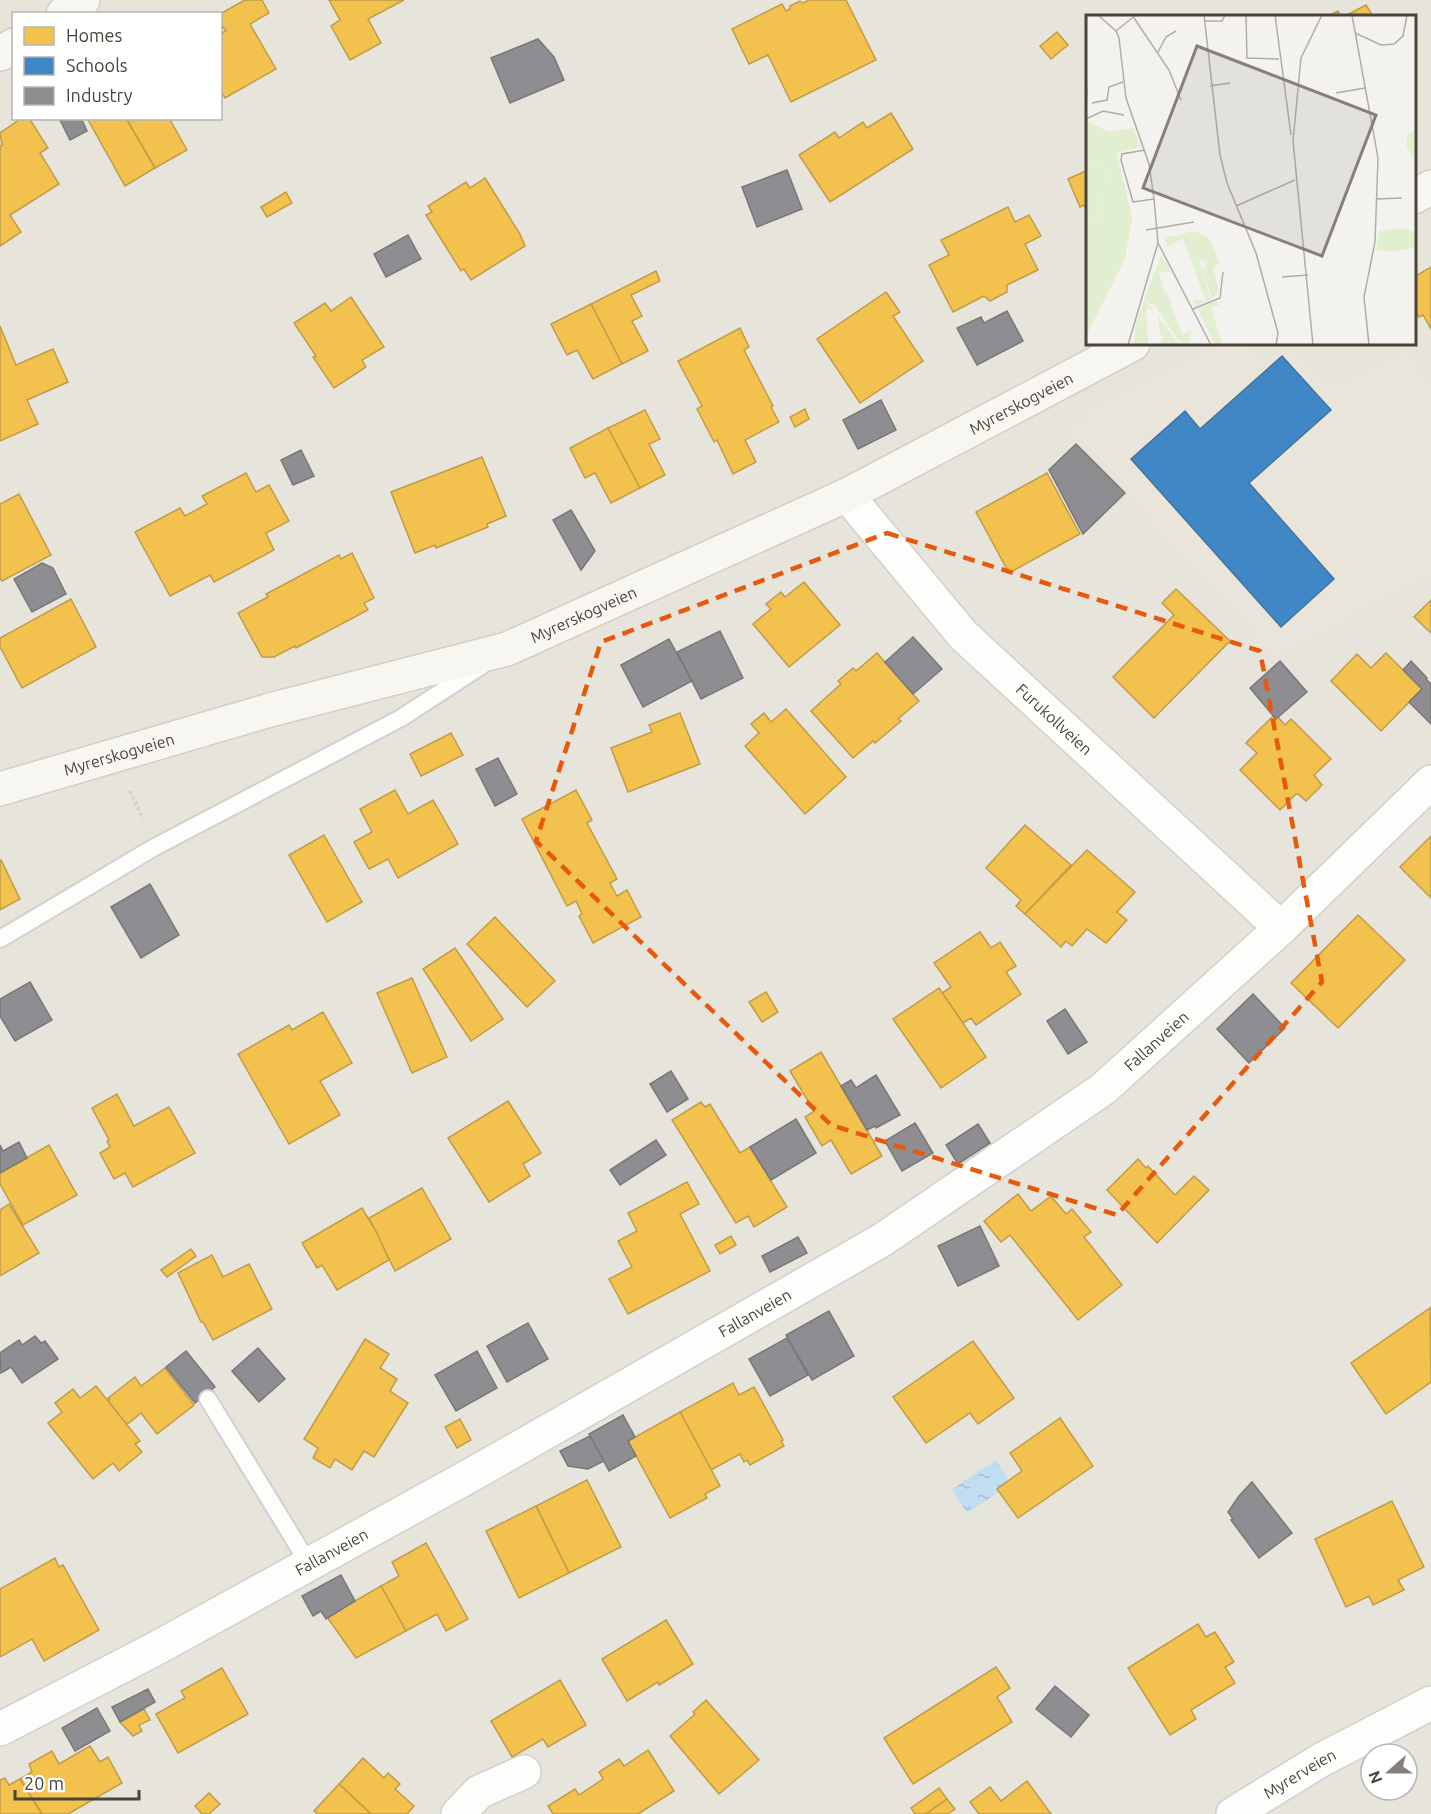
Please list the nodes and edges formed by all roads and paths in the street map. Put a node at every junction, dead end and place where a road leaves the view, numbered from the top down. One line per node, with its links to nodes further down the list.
1 (83, 0): 2 (street)
2 (66, 12)
3 (1431, 187): 4 (street)
4 (1416, 195)
5 (1130, 345): 6 (street, Myrerskogveien)
6 (847, 495): 7 (street, Myrerskogveien); 10 (street, Furukollveien)
7 (507, 649): 9 (street, Myrerskogveien); 11 (lane)
8 (1431, 782): 10 (street, Fallanveien)
9 (0, 789)
10 (1281, 928): 13 (street, Fallanveien)
11 (0, 939)
12 (208, 1399): 13 (lane)
13 (309, 1564): 15 (street, Fallanveien)
14 (1431, 1703): 18 (street, Myrerveien)
15 (0, 1729)
16 (524, 1772): 17 (street)
17 (458, 1814)
18 (1233, 1814)

